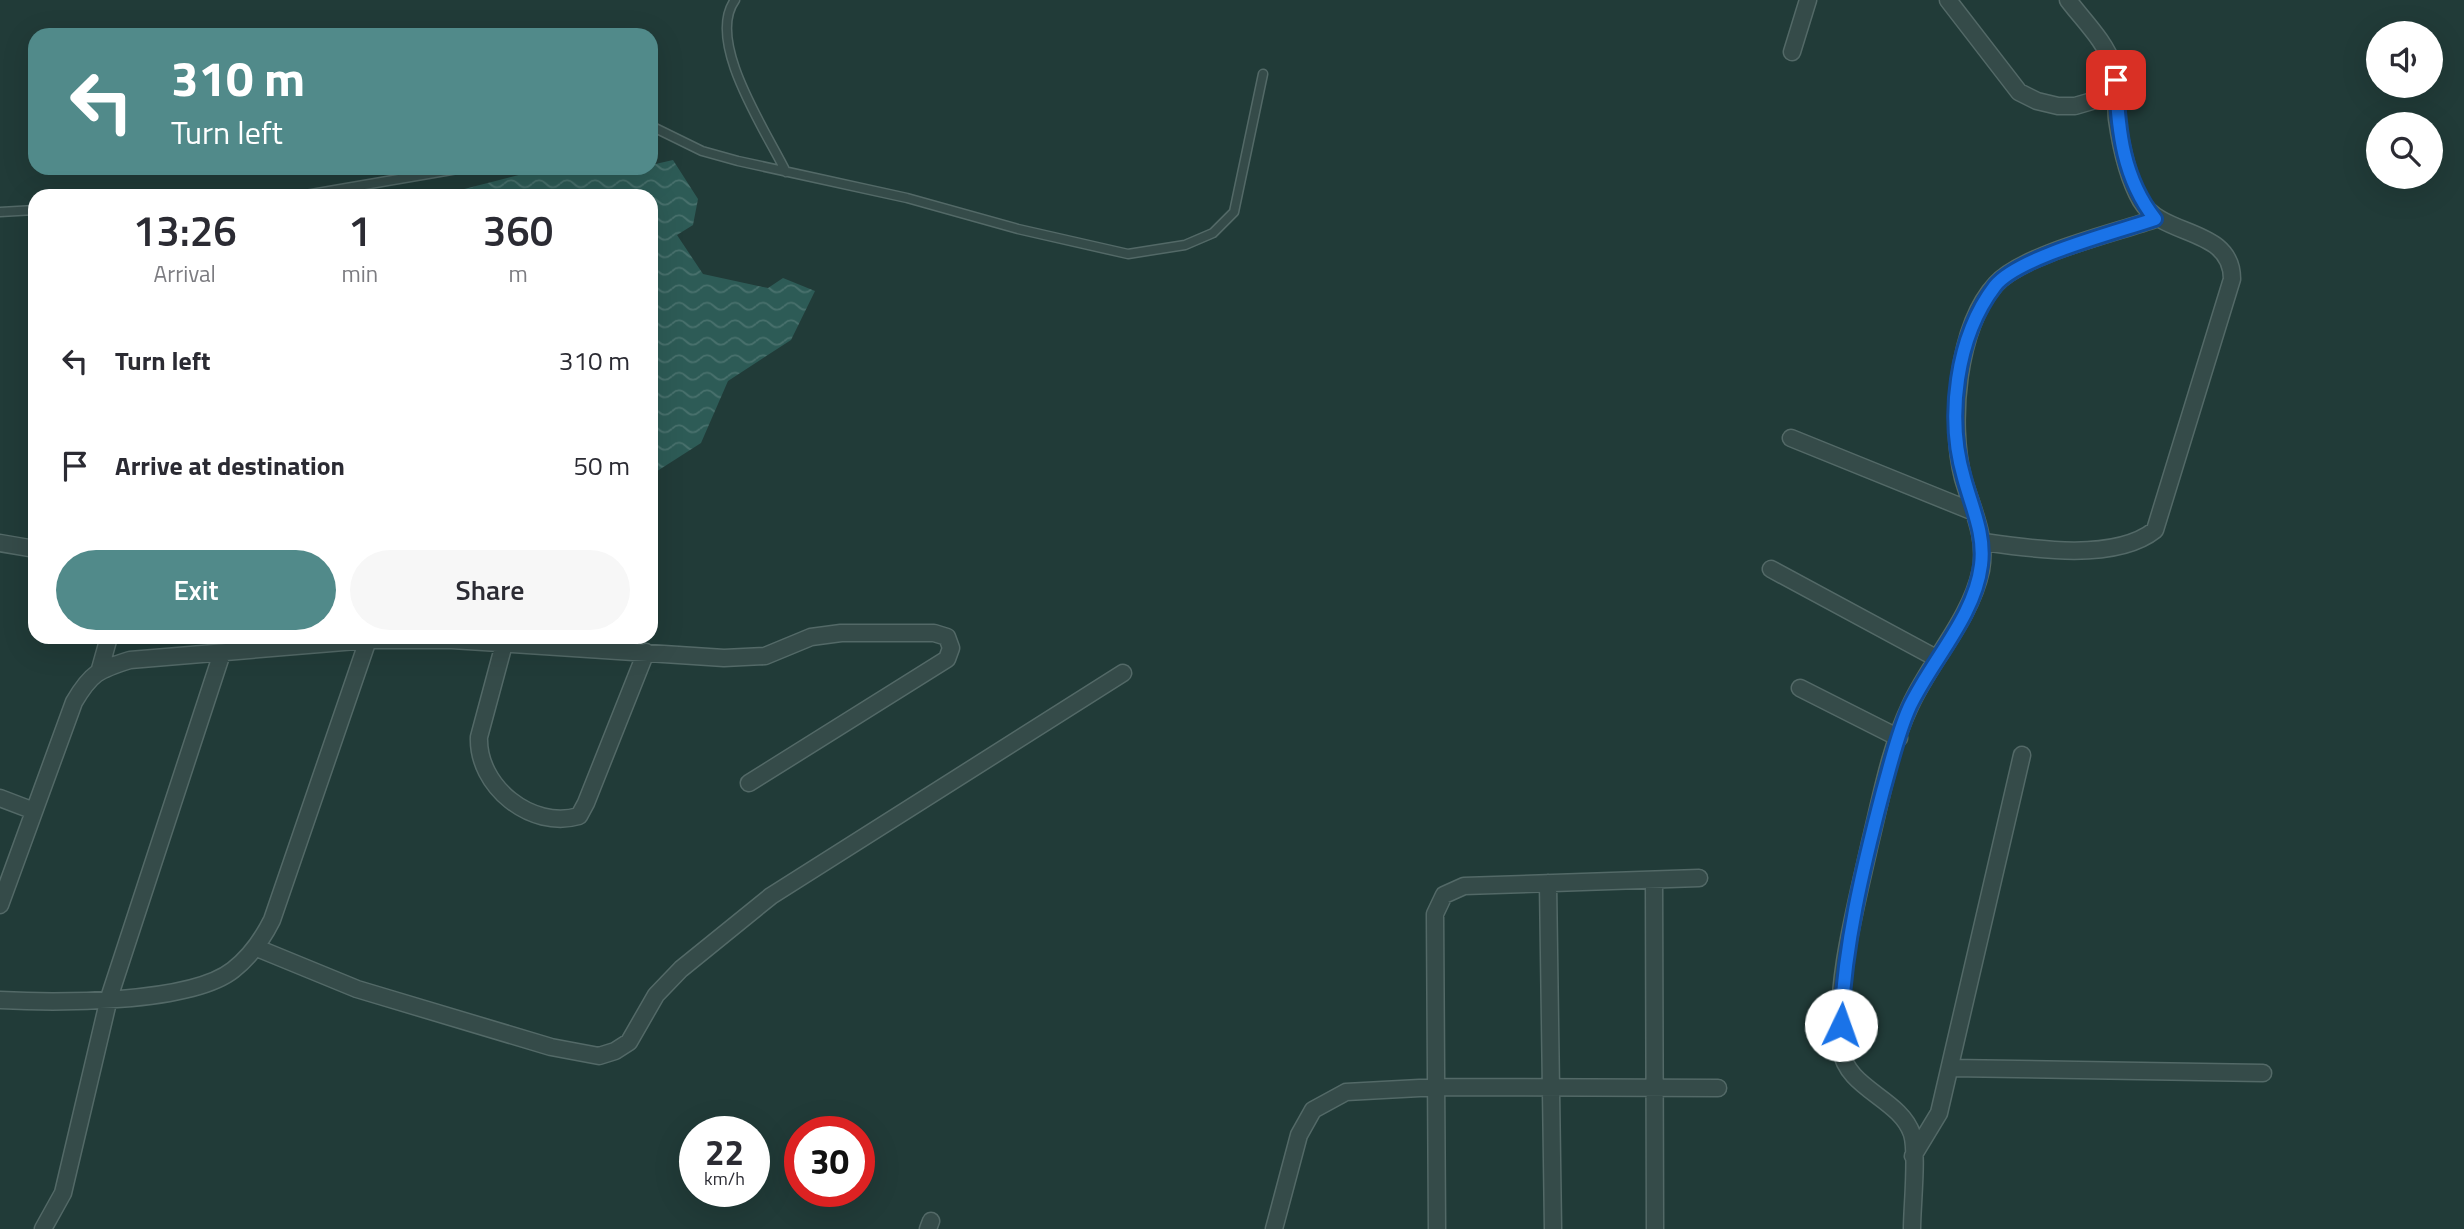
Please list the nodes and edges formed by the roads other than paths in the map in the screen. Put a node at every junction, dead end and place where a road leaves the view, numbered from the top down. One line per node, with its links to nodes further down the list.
1 (735, 0): 9 (lane)
2 (1808, 0): 5 (street)
3 (1948, 0): 7 (street)
4 (2068, 0): 7 (street)
5 (1792, 52)
6 (1263, 74): 9 (lane)
7 (2116, 94): 14 (street)
8 (658, 129): 9 (lane)
9 (786, 172)
10 (422, 175): 11 (lane)
11 (341, 189)
12 (28, 210): 13 (lane)
13 (0, 212)
14 (2155, 219): 16 (street); 17 (street)
15 (1791, 438): 16 (street)
16 (1975, 512): 17 (street)
17 (1983, 542): 27 (street)
18 (0, 543): 19 (street)
19 (28, 548)
20 (1771, 569): 27 (street)
21 (107, 644): 28 (street)
22 (316, 644): 26 (street)
23 (366, 644): 40 (street)
24 (504, 644): 25 (street); 25 (street)
25 (646, 652): 33 (street)
26 (222, 653): 28 (street); 41 (street)
27 (1936, 658): 31 (street)
28 (100, 669): 35 (street)
29 (1123, 673): 40 (street)
30 (1800, 688): 31 (street)
31 (1899, 738): 49 (street)
32 (2022, 755): 43 (street)
33 (749, 783)
34 (0, 798): 35 (street)
35 (34, 811): 39 (street)
36 (1699, 878): 37 (street)
37 (1654, 880): 38 (street); 48 (street)
38 (1548, 883): 45 (street); 46 (street)
39 (0, 905)
40 (257, 948): 41 (street)
41 (109, 998): 42 (street); 50 (street)
42 (0, 1000)
43 (1951, 1068): 44 (street); 49 (street)
44 (2263, 1073)
45 (1438, 1087): 46 (street); 51 (street); 52 (street)
46 (1548, 1087): 48 (street); 53 (street)
47 (1718, 1088): 48 (street)
48 (1654, 1089): 54 (street)
49 (1913, 1157): 55 (street)
50 (43, 1229)
51 (1273, 1229)
52 (1437, 1229)
53 (1553, 1229)
54 (1655, 1229)
55 (1912, 1229)

